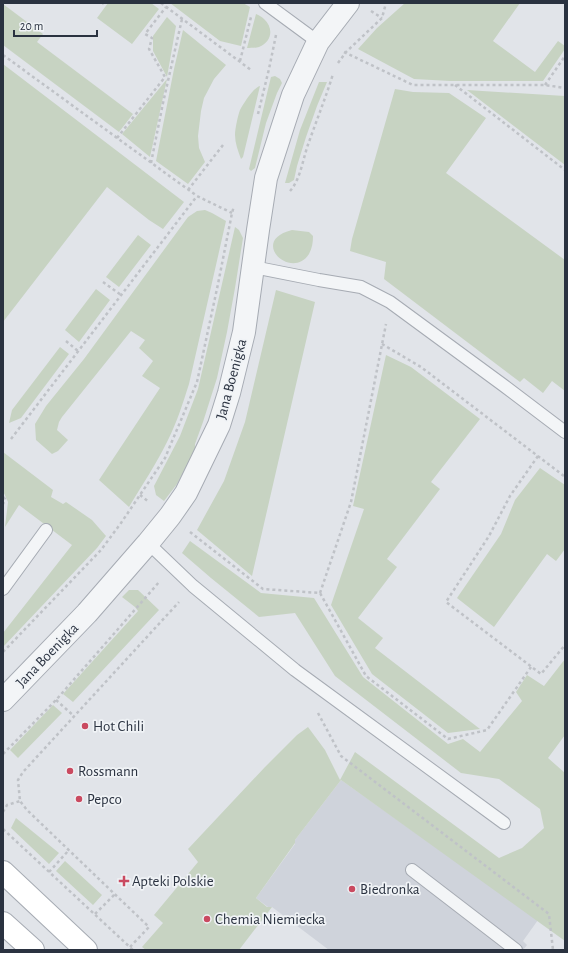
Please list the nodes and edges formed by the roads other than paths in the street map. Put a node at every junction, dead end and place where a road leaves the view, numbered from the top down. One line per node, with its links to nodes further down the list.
1 (265, 3): 3 (lane)
2 (348, 3): 3 (street, Jana Boenigka)
3 (318, 42): 4 (street, Jana Boenigka)
4 (253, 266): 5 (lane); 7 (street, Jana Boenigka)
5 (565, 432)
6 (46, 530): 8 (lane)
7 (148, 543): 9 (street, Jana Boenigka); 10 (lane)
8 (3, 589)
9 (3, 700)
10 (504, 823)
11 (412, 870): 16 (lane)
12 (3, 872): 15 (street)
13 (3, 923): 14 (street)
14 (33, 950)
15 (86, 950)
16 (516, 950)

